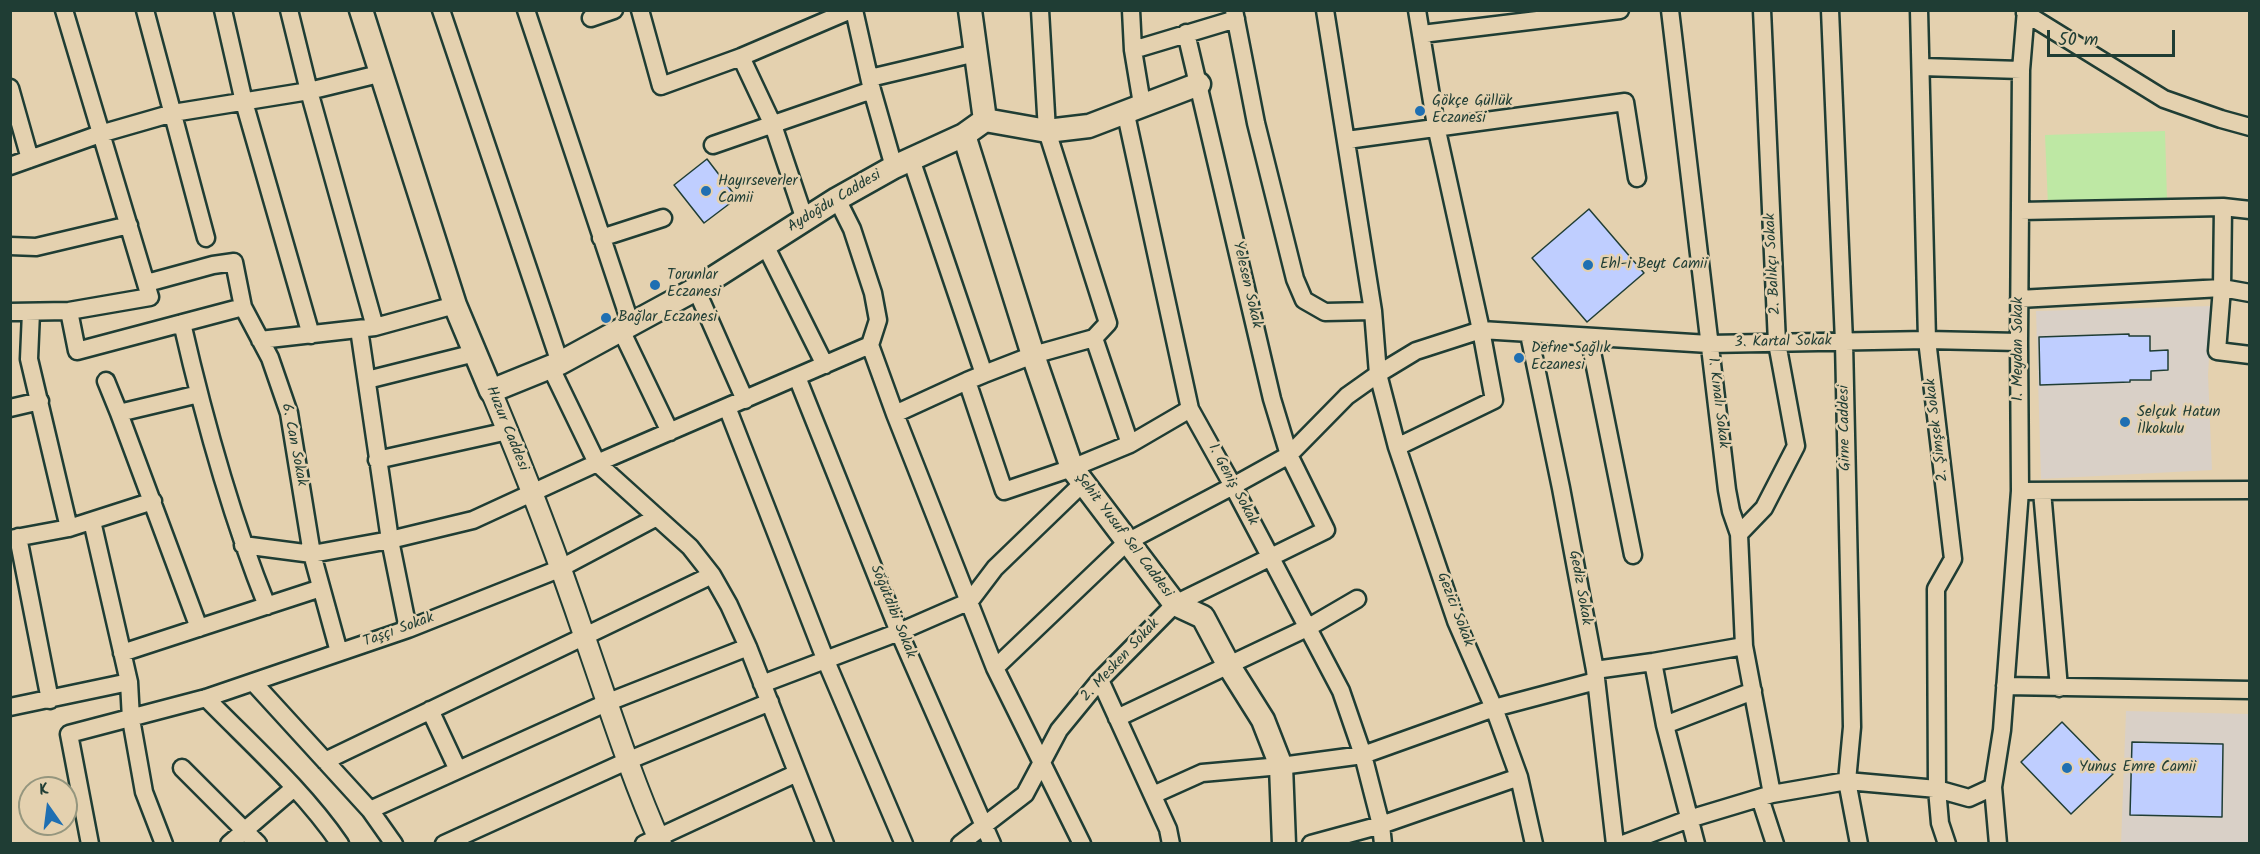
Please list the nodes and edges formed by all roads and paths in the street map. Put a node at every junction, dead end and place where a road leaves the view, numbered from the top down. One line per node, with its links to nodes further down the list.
1 (64, 10): 44 (street)
2 (145, 10): 38 (street)
3 (223, 10): 36 (street)
4 (290, 10): 35 (street)
5 (361, 10): 31 (main road, Huzur Caddesi)
6 (441, 10): 92 (street)
7 (526, 10): 60 (street)
8 (614, 10): 23 (street)
9 (640, 10): 28 (street)
10 (853, 10): 28 (street); 32 (street)
11 (970, 10): 27 (main road)
12 (1040, 10): 43 (street)
13 (1131, 10): 26 (street, 1. Geniş Sokak)
14 (1325, 10): 46 (street, Gezici Sokak)
15 (1417, 10): 25 (street)
16 (1620, 10): 25 (street)
17 (1670, 10): 87 (street, 1. Kınalı Sokak)
18 (1762, 10): 86 (street, 2. Balıkçı Sokak)
19 (1830, 10): 84 (street, Girne Caddesi)
20 (1919, 10): 29 (street, 2. Şimşek Sokak)
21 (2026, 12): 30 (street, 1. Meydan Sokak); 42 (street)
22 (1235, 15): 24 (street); 71 (street)
23 (591, 18)
24 (1186, 33): 26 (street); 33 (street, Yelesen Sokak)
25 (1422, 34): 41 (street)
26 (1133, 50): 37 (street, 1. Geniş Sokak)
27 (976, 53): 32 (street); 39 (main road)
28 (741, 57): 40 (street)
29 (1922, 67): 30 (street); 83 (street, 2. Şimşek Sokak)
30 (2021, 70): 55 (street, 1. Meydan Sokak)
31 (382, 73): 35 (street); 69 (main road, Huzur Caddesi)
32 (871, 84): 40 (street); 49 (street)
33 (1199, 84): 37 (main road); 113 (street, Yelesen Sokak)
34 (10, 88): 48 (street)
35 (309, 91): 36 (street); 76 (street)
36 (244, 102): 38 (street); 79 (street)
37 (1134, 107): 43 (main road); 106 (street, 1. Geniş Sokak)
38 (173, 112): 44 (street); 59 (street)
39 (985, 120): 43 (main road); 45 (main road, Aydoğdu Caddesi)
40 (773, 124): 47 (street); 57 (street)
41 (1436, 126): 46 (street); 51 (street); 77 (street)
42 (2250, 126)
43 (1047, 131): 80 (street)
44 (100, 134): 48 (street); 58 (street)
45 (964, 135): 49 (main road, Aydoğdu Caddesi); 90 (main road, Şehit Yusuf Sel Caddesi)
46 (1347, 140): 71 (street, Gezici Sokak)
47 (713, 145)
48 (30, 159): 50 (street)
49 (902, 163): 52 (main road, Aydoğdu Caddesi); 94 (street)
50 (10, 166)
51 (1637, 178)
52 (837, 200): 57 (main road, Aydoğdu Caddesi); 88 (street)
53 (2223, 207): 54 (street); 55 (street); 63 (street)
54 (2250, 210)
55 (2020, 211): 67 (street, 1. Meydan Sokak)
56 (663, 218): 60 (street)
57 (805, 220): 61 (main road, Aydoğdu Caddesi)
58 (129, 225): 62 (street); 65 (street)
59 (206, 238)
60 (602, 238): 75 (street)
61 (765, 245): 64 (main road, Aydoğdu Caddesi); 93 (street)
62 (10, 246)
63 (2223, 288): 66 (street); 67 (street); 91 (street)
64 (696, 289): 75 (main road, Aydoğdu Caddesi); 102 (street)
65 (149, 290): 68 (street, 6. Can Sokak); 70 (street)
66 (2250, 292)
67 (2019, 299): 85 (street, 1. Meydan Sokak)
68 (243, 306): 74 (street); 82 (street, 6. Can Sokak)
69 (455, 306): 76 (street); 89 (main road, Huzur Caddesi)
70 (69, 310): 73 (street); 74 (street)
71 (1373, 311): 95 (street, Gezici Sokak)
72 (10, 312): 73 (street)
73 (31, 312): 103 (street)
74 (182, 323): 101 (street)
75 (626, 327): 92 (main road, Aydoğdu Caddesi); 110 (street)
76 (367, 328): 79 (street); 97 (street)
77 (1481, 330): 78 (street, 3. Kartal Sokak); 95 (street, 3. Kartal Sokak); 112 (street)
78 (1529, 334): 81 (street, 3. Kartal Sokak); 155 (street, Gediz Sokak)
79 (311, 335): 82 (street)
80 (1094, 338): 90 (street); 111 (street)
81 (1589, 338): 87 (street, 3. Kartal Sokak); 133 (street)
82 (260, 340): 132 (street, 6. Can Sokak)
83 (1927, 340): 84 (street, 3. Kartal Sokak); 85 (street, 3. Kartal Sokak); 186 (street, 2. Şimşek Sokak)
84 (1844, 342): 86 (street, 3. Kartal Sokak); 183 (street, Girne Caddesi)
85 (2019, 342): 119 (street, 1. Meydan Sokak)
86 (1777, 343): 87 (street, 3. Kartal Sokak); 127 (street, 2. Balıkçı Sokak)
87 (1709, 344): 127 (street, 1. Kınalı Sokak)
88 (870, 345): 93 (street); 108 (street)
89 (475, 353): 97 (street); 100 (main road, Huzur Caddesi)
90 (1033, 355): 94 (street); 116 (main road, Şehit Yusuf Sel Caddesi)
91 (2250, 355)
92 (555, 365): 100 (main road, Aydoğdu Caddesi); 115 (street)
93 (825, 365): 96 (street)
94 (984, 374): 99 (street)
95 (1378, 374): 112 (street, Gezici Sokak); 113 (street, 3. Kartal Sokak)
96 (797, 377): 102 (street); 145 (street, Söğütdibi Sokak)
97 (367, 380): 114 (street)
98 (106, 381): 107 (street)
99 (967, 381): 108 (street); 116 (street)
100 (490, 391): 109 (street, Huzur Caddesi)
101 (199, 394): 107 (street); 131 (street)
102 (745, 400): 104 (street)
103 (40, 401): 105 (street); 125 (street)
104 (727, 407): 110 (street); 151 (street)
105 (10, 408)
106 (1190, 409): 111 (street); 117 (street, 1. Geniş Sokak)
107 (118, 413): 122 (street)
108 (895, 414): 139 (street)
109 (508, 430): 114 (street); 121 (street, Huzur Caddesi)
110 (670, 432): 115 (street)
111 (1130, 444): 116 (street)
112 (1397, 447): 169 (street, Gezici Sokak)
113 (1289, 455): 117 (street, 3. Kartal Sokak); 126 (street, Yelesen Sokak)
114 (377, 460): 129 (street)
115 (597, 463): 121 (street); 123 (street)
116 (1078, 475): 130 (main road, Şehit Yusuf Sel Caddesi); 139 (street)
117 (1233, 486): 130 (street, 3. Kartal Sokak); 134 (street, 1. Geniş Sokak)
118 (2250, 490): 120 (street)
119 (2020, 491): 120 (street); 160 (street, 1. Meydan Sokak)
120 (2042, 491): 161 (street)
121 (531, 494): 129 (street); 135 (street, Huzur Caddesi)
122 (153, 501): 124 (street); 143 (street)
123 (657, 517): 135 (street, Taşçı Sokak); 136 (street)
124 (92, 521): 125 (street); 150 (street)
125 (69, 528): 128 (street)
126 (1326, 530): 134 (street, 2. Mesken Sokak)
127 (1739, 534): 147 (street, 1. Kınalı Sokak)
128 (14, 538): 165 (street)
129 (390, 540): 132 (street); 144 (street)
130 (1126, 542): 140 (main road, Şehit Yusuf Sel Caddesi); 154 (street, 3. Kartal Sokak)
131 (243, 545): 132 (street); 141 (street)
132 (312, 554): 137 (street, 6. Can Sokak)
133 (1633, 555)
134 (1270, 558): 140 (street, 2. Mesken Sokak); 142 (street, 1. Geniş Sokak)
135 (559, 569): 144 (street, Taşçı Sokak); 146 (street, Huzur Caddesi)
136 (712, 575): 146 (street); 148 (street)
137 (321, 588): 141 (street); 149 (street, 6. Can Sokak)
138 (1357, 599): 142 (street)
139 (970, 601): 145 (street); 154 (street)
140 (1175, 604): 153 (main road, Şehit Yusuf Sel Caddesi); 156 (street, 2. Mesken Sokak)
141 (267, 606): 143 (street)
142 (1309, 627): 153 (street); 174 (street, 1. Geniş Sokak)
143 (199, 628): 150 (street)
144 (408, 629): 149 (street, Taşçı Sokak)
145 (899, 632): 151 (street); 192 (street, Söğütdibi Sokak)
146 (585, 638): 167 (street, Huzur Caddesi); 170 (street)
147 (1744, 646): 152 (street); 163 (street, 1. Kınalı Sokak)
148 (748, 647): 159 (street); 167 (street)
149 (339, 652): 158 (street, Taşçı Sokak)
150 (122, 653): 157 (street)
151 (826, 661): 159 (street); 203 (street)
152 (1653, 662): 155 (street); 173 (street)
153 (1229, 666): 171 (street); 178 (main road, Şehit Yusuf Sel Caddesi)
154 (995, 668): 177 (street)
155 (1595, 676): 169 (street); 212 (street, Gediz Sokak)
156 (1100, 680): 171 (street); 177 (street, 2. Mesken Sokak)
157 (129, 682): 165 (street); 172 (street)
158 (253, 682): 164 (street, Taşçı Sokak); 175 (street)
159 (762, 684): 166 (street)
160 (2005, 686): 161 (street); 184 (street, 1. Meydan Sokak)
161 (2059, 688): 162 (street)
162 (2250, 690)
163 (1753, 692): 173 (street); 188 (street, 1. Kınalı Sokak)
164 (206, 698): 172 (street, Taşçı Sokak); 185 (street)
165 (50, 700): 168 (street)
166 (770, 702): 176 (street); 181 (street)
167 (606, 703): 176 (street, Huzur Caddesi); 180 (street)
168 (10, 707)
169 (1494, 708): 174 (street); 182 (street, Gezici Sokak)
170 (430, 710): 175 (street); 180 (street)
171 (1117, 718): 187 (street)
172 (131, 719): 196 (street, Taşçı Sokak); 197 (street)
173 (1665, 725): 190 (street)
174 (1363, 755): 178 (street); 191 (street, 1. Geniş Sokak)
175 (325, 761): 189 (street)
176 (627, 761): 194 (street, Huzur Caddesi); 202 (street)
177 (1041, 764): 192 (street, 2. Mesken Sokak); 206 (street)
178 (1281, 766): 187 (street); 208 (main road, Şehit Yusuf Sel Caddesi)
179 (182, 768): 193 (street)
180 (458, 770): 189 (street)
181 (797, 773): 194 (street); 195 (street)
182 (1519, 777): 191 (street); 211 (street, Gezici Sokak)
183 (1847, 781): 186 (street); 188 (street); 216 (street, Girne Caddesi)
184 (1993, 787): 186 (street); 218 (street, 1. Meydan Sokak)
185 (294, 788): 193 (street); 200 (street)
186 (1937, 789): 217 (street, 2. Şimşek Sokak)
187 (1153, 795): 207 (street)
188 (1766, 796): 190 (street); 215 (street, 1. Kınalı Sokak)
189 (370, 810): 201 (street)
190 (1689, 819): 213 (street); 214 (street)
191 (1381, 825): 209 (street); 210 (street, 1. Geniş Sokak)
192 (984, 827): 204 (street, 2. Mesken Sokak); 205 (street, Söğütdibi Sokak)
193 (245, 831): 198 (street); 199 (street)
194 (654, 841)
195 (819, 842)
196 (90, 843)
197 (164, 843)
198 (229, 843)
199 (258, 843)
200 (340, 843)
201 (394, 843)
202 (444, 843)
203 (904, 843)
204 (960, 843)
205 (992, 843)
206 (1082, 843)
207 (1171, 843)
208 (1284, 843)
209 (1311, 843)
210 (1383, 843)
211 (1534, 843)
212 (1615, 843)
213 (1623, 843)
214 (1696, 843)
215 (1775, 843)
216 (1859, 843)
217 (1947, 843)
218 (1998, 843)

